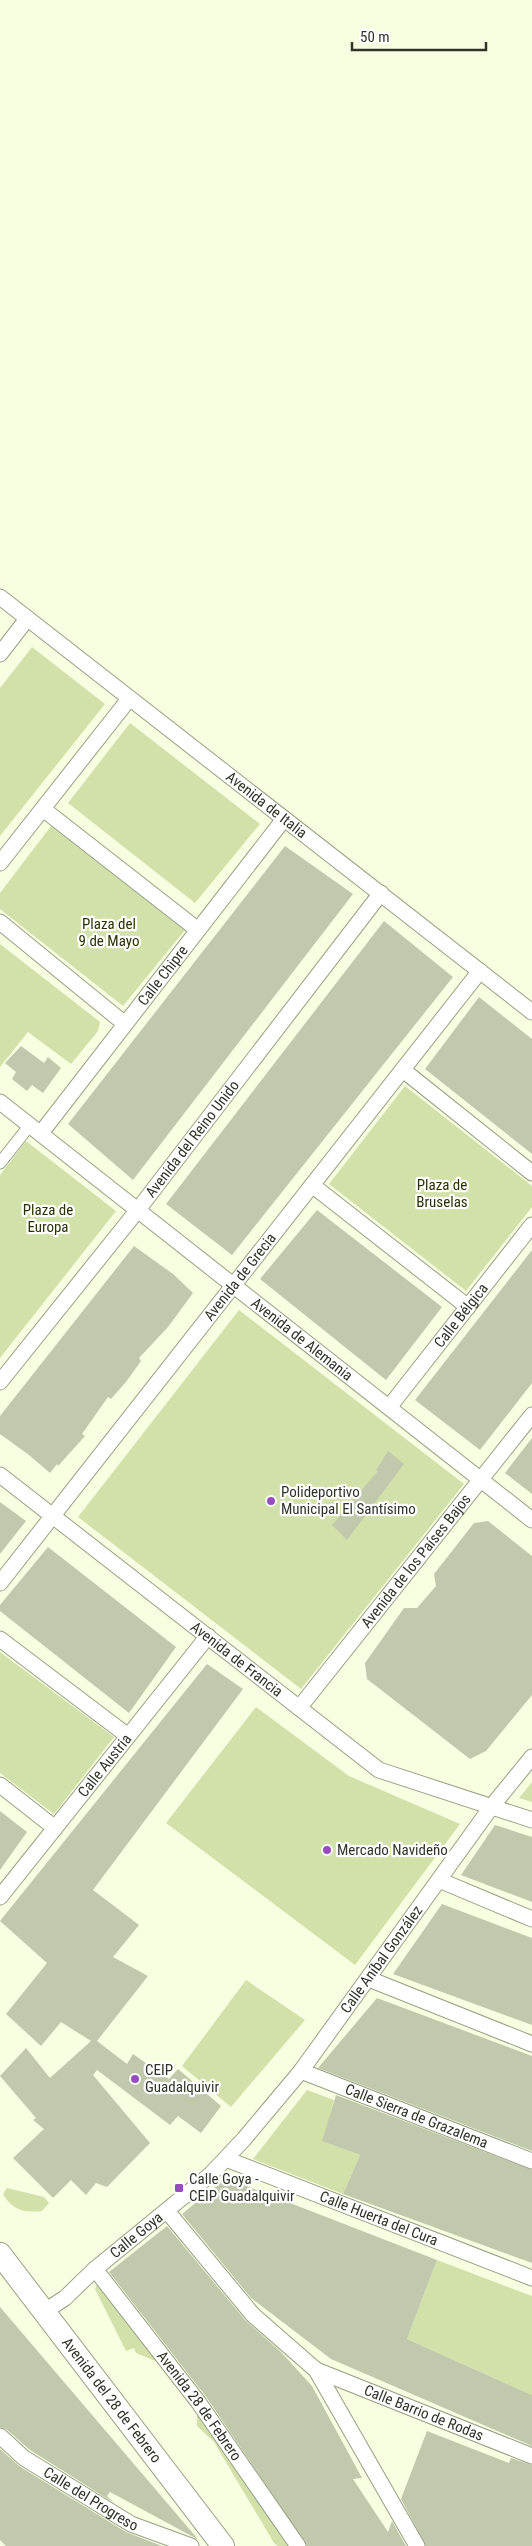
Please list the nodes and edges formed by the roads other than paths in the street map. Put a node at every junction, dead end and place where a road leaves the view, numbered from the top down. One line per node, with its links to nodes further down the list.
1 (0, 597): 2 (street, Avenida de Italia)
2 (27, 619): 3 (street); 4 (street, Avenida de Italia)
3 (0, 654)
4 (129, 699): 5 (street); 6 (street, Avenida de Italia)
5 (43, 809): 7 (street); 10 (street)
6 (284, 819): 8 (street, Avenida de Italia); 10 (street, Calle Chipre)
7 (0, 863)
8 (381, 894): 11 (street, Avenida de Italia); 20 (street, Avenida del Reino Unido)
9 (0, 922): 13 (street)
10 (198, 930): 13 (street, Calle Chipre)
11 (480, 971): 12 (street, Avenida de Italia); 14 (street, Avenida de Grecia)
12 (532, 1012)
13 (125, 1024): 16 (street, Calle Chipre)
14 (403, 1070): 18 (street); 19 (street, Avenida de Grecia)
15 (0, 1102): 16 (street, Avenida de Alemania)
16 (35, 1129): 17 (street); 20 (street, Avenida de Alemania)
17 (0, 1163)
18 (532, 1173)
19 (312, 1185): 22 (street, Avenida de Grecia); 23 (street)
20 (137, 1211): 22 (street, Avenida de Alemania); 24 (street, Avenida del Reino Unido)
21 (532, 1225): 23 (street, Calle Bélgica)
22 (234, 1285): 25 (street, Avenida de Alemania); 29 (street, Avenida de Grecia)
23 (468, 1307): 25 (street, Calle Bélgica)
24 (0, 1382)
25 (390, 1406): 28 (street, Avenida de Alemania)
26 (532, 1415): 28 (street, Avenida de los Países Bajos)
27 (0, 1475): 29 (street, Avenida de Francia)
28 (482, 1479): 30 (street, Avenida de Alemania); 34 (street, Avenida de los Países Bajos)
29 (52, 1516): 31 (street, Avenida de Grecia); 32 (street, Avenida de Francia)
30 (532, 1520)
31 (0, 1583)
32 (208, 1636): 34 (street, Avenida de Francia); 35 (street, Calle Austria)
33 (0, 1639): 35 (street)
34 (299, 1708): 38 (street, Avenida de Francia)
35 (128, 1736): 40 (street, Calle Austria)
36 (532, 1757): 38 (street, Calle Aníbal González)
37 (0, 1785): 40 (street)
38 (492, 1806): 39 (street, Avenida de Francia); 41 (street, Calle Aníbal González)
39 (532, 1820)
40 (55, 1828): 42 (street, Calle Austria)
41 (439, 1880): 43 (street); 44 (street, Calle Aníbal González)
42 (0, 1897)
43 (532, 1920)
44 (369, 1979): 45 (street); 46 (street, Calle Aníbal González)
45 (532, 2044)
46 (301, 2071): 47 (street, Calle Aníbal González); 48 (street, Calle Sierra de Grazalema)
47 (226, 2159): 49 (street, Calle Goya); 52 (street, Calle Huerta del Cura)
48 (532, 2161)
49 (167, 2211): 51 (street, Calle Goya); 54 (street)
50 (0, 2254): 53 (main road, Avenida del 28 de Febrero)
51 (95, 2269): 53 (street, Calle Goya); 59 (street, Avenida 28 de Febrero)
52 (532, 2278)
53 (45, 2311): 58 (main road, Avenida del 28 de Febrero)
54 (316, 2370): 56 (street, Calle Barrio de Rodas); 60 (street)
55 (0, 2436): 57 (street, Calle del Progreso)
56 (532, 2456)
57 (191, 2546)
58 (223, 2546)
59 (298, 2546)
60 (416, 2546)

